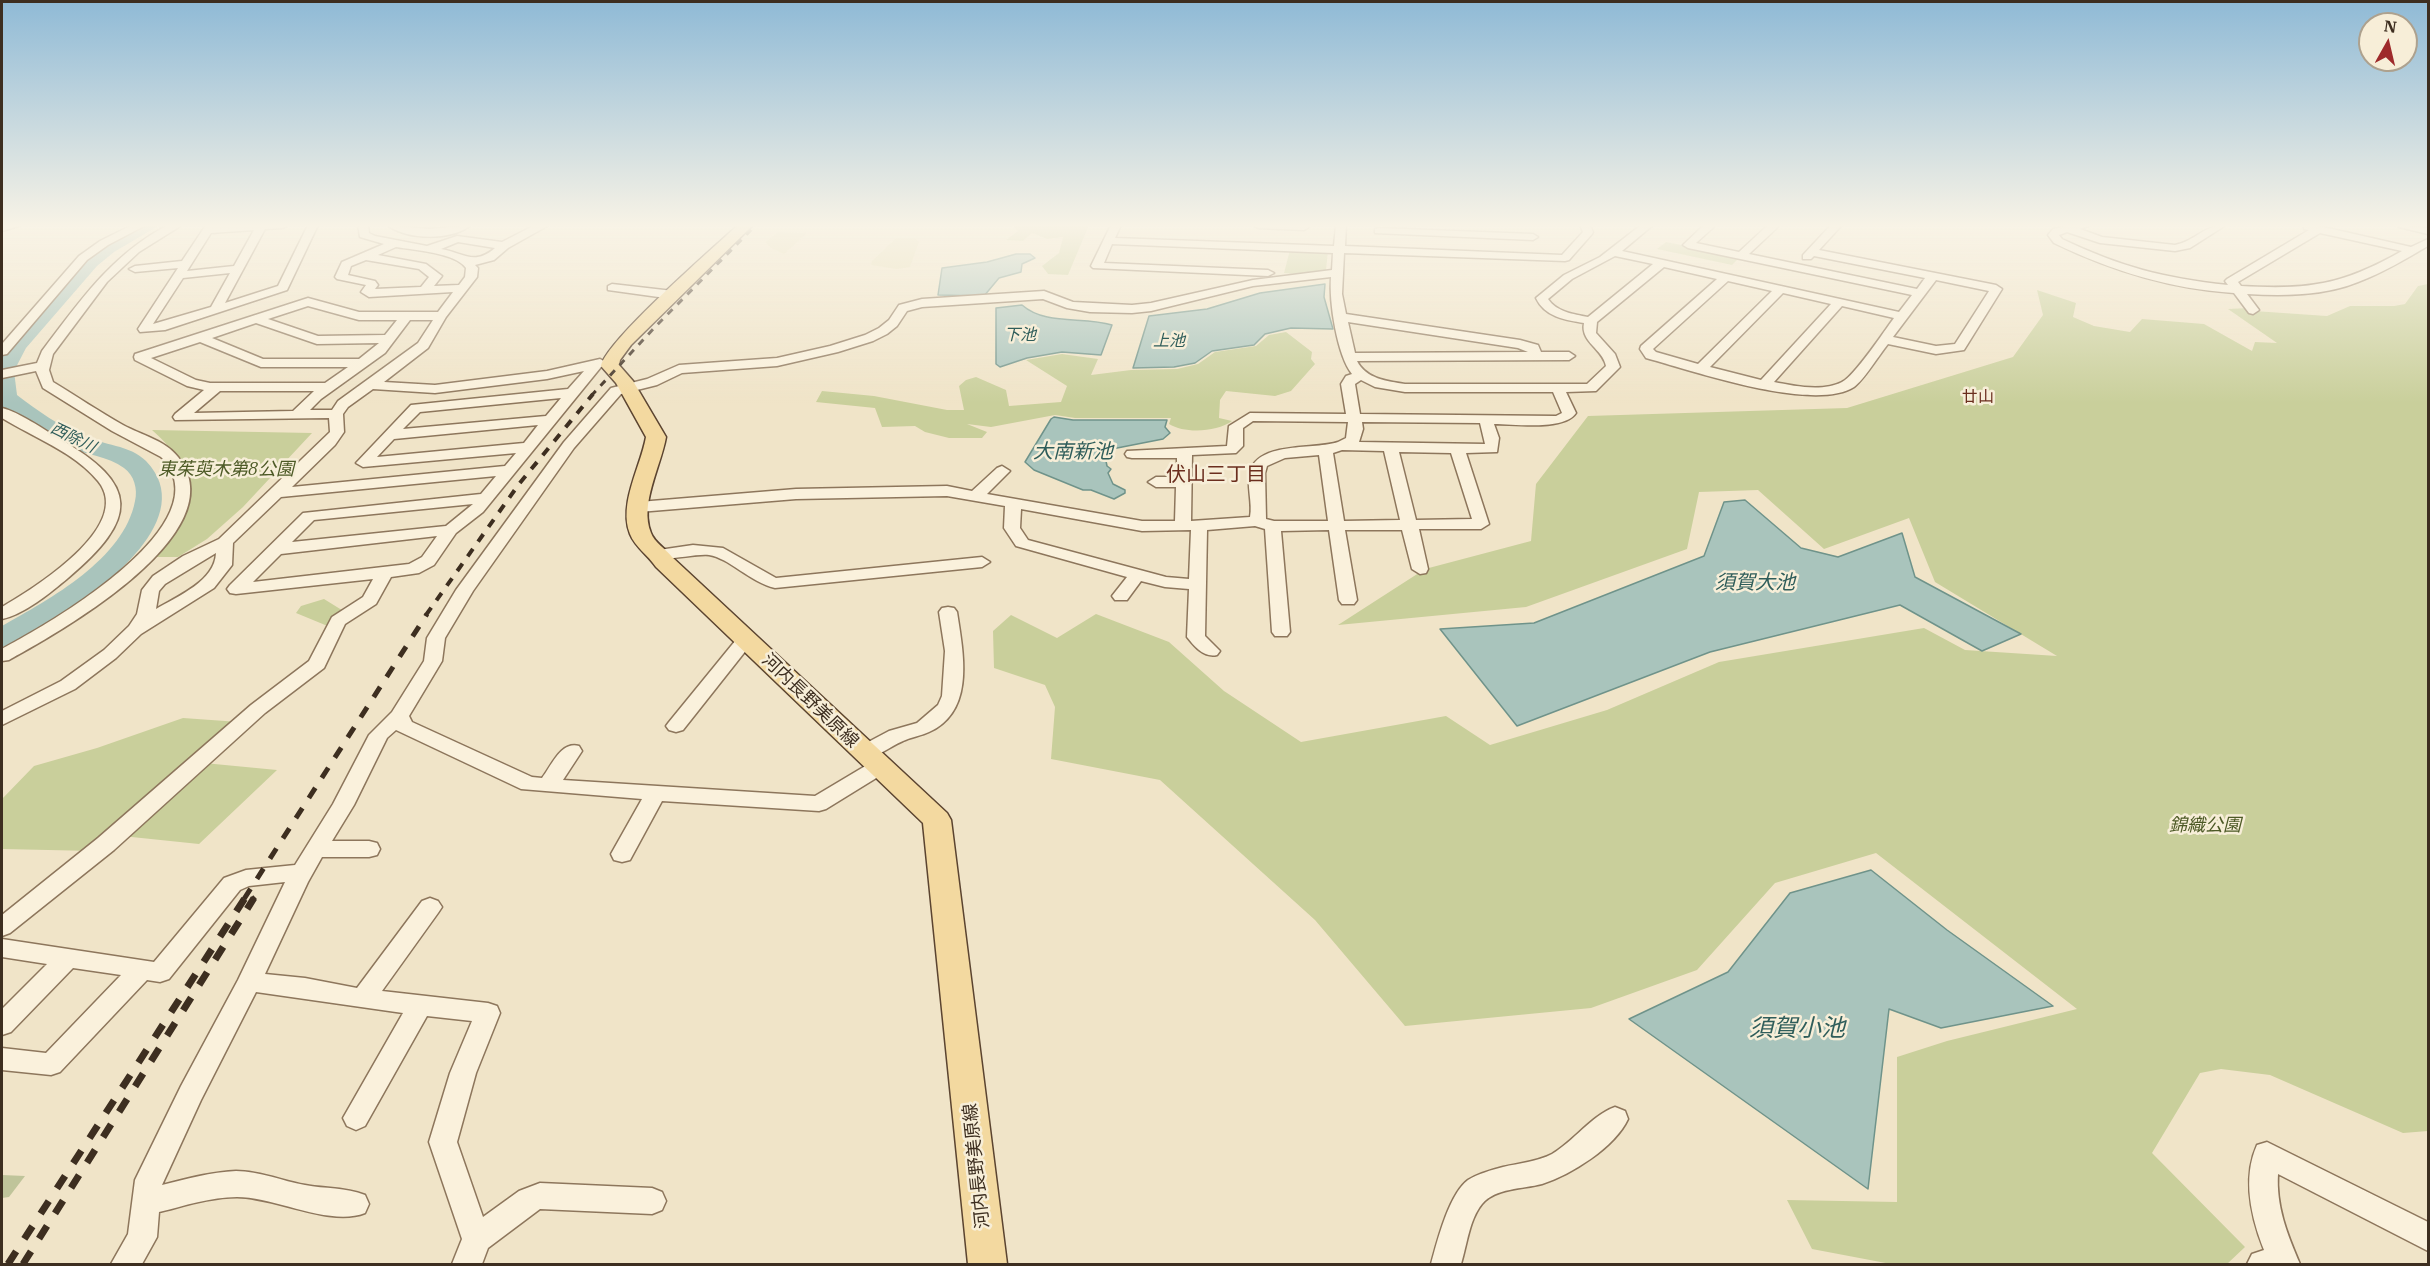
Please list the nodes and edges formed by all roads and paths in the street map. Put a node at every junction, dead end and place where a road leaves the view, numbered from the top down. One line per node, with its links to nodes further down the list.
1 (60, 284): 41 (street)
2 (101, 284): 47 (street)
3 (172, 284): 30 (street)
4 (230, 284): 30 (street)
5 (285, 284): 30 (street)
6 (372, 284): 26 (street)
7 (429, 284): 26 (street)
8 (464, 284): 22 (street)
9 (684, 284): 28 (main road)
10 (1248, 284): 55 (street)
11 (1336, 284): 35 (street)
12 (1559, 284): 37 (street)
13 (1635, 284): 37 (street)
14 (1718, 284): 48 (street)
15 (1758, 284): 25 (street)
16 (1876, 284): 27 (street)
17 (1926, 284): 27 (street)
18 (1972, 284): 40 (street)
19 (2201, 284): 24 (street)
20 (2233, 284): 24 (street)
21 (2339, 284): 24 (street)
22 (462, 288): 26 (street); 33 (street)
23 (612, 288): 28 (street)
24 (2236, 288): 31 (street)
25 (1781, 289): 29 (street); 48 (street)
26 (424, 290)
27 (1919, 293): 32 (street)
28 (673, 295): 46 (main road)
29 (1839, 302): 32 (street); 51 (street)
30 (215, 310)
31 (2253, 310)
32 (1902, 315): 40 (street)
33 (441, 316): 34 (street); 52 (street)
34 (406, 317): 36 (street); 39 (street)
35 (1341, 317): 42 (street); 44 (street)
36 (256, 319): 38 (street); 39 (street)
37 (1591, 321): 56 (street)
38 (200, 337): 45 (street); 54 (street)
39 (390, 339): 45 (street)
40 (1884, 339): 51 (street)
41 (2, 351)
42 (1535, 355): 43 (street); 44 (street)
43 (1569, 356)
44 (1350, 357): 50 (street)
45 (364, 363): 53 (street)
46 (604, 363): 52 (street); 55 (main road, 河内長野美原線); 57 (street)
47 (38, 367): 49 (street); 102 (street)
48 (1702, 368): 51 (street)
49 (2, 374)
50 (1361, 376): 56 (street); 61 (street)
51 (1766, 384)
52 (370, 385): 59 (street)
53 (331, 387): 54 (street); 60 (street)
54 (215, 388): 60 (street)
55 (628, 388): 79 (main road, 河内長野美原線); 103 (street)
56 (1558, 389): 63 (street)
57 (572, 393): 62 (street); 64 (street)
58 (2, 412): 97 (street)
59 (336, 414): 60 (street); 75 (street)
60 (297, 415)
61 (1353, 418): 63 (street); 66 (street); 70 (street)
62 (550, 420): 64 (street); 65 (street)
63 (1486, 420): 68 (street)
64 (390, 435): 65 (street)
65 (527, 447): 71 (street)
66 (1333, 448): 67 (street); 80 (street); 81 (street)
67 (1391, 448): 68 (street); 82 (street)
68 (1457, 449): 82 (street)
69 (1132, 454): 70 (street)
70 (1185, 454): 74 (street)
71 (508, 470): 75 (street); 77 (street)
72 (1002, 471): 76 (street)
73 (1156, 482): 74 (street)
74 (1184, 482): 83 (street)
75 (278, 493): 86 (street)
76 (976, 496): 78 (street); 79 (street)
77 (486, 498): 85 (street); 87 (street)
78 (1013, 503): 83 (street); 92 (street)
79 (639, 507): 88 (main road, 河内長野美原線)
80 (1255, 521): 83 (street); 84 (street)
81 (1336, 525): 82 (street); 84 (street); 95 (street)
82 (1409, 525): 90 (street)
83 (1191, 526): 93 (street)
84 (1273, 526): 99 (street)
85 (450, 530): 87 (street); 91 (street)
86 (225, 542): 98 (street); 98 (street)
87 (276, 549): 91 (street)
88 (659, 555): 89 (street); 100 (main road, 河内長野美原線)
89 (982, 562)
90 (1420, 569)
91 (385, 572): 115 (street)
92 (1137, 575): 93 (street); 94 (street)
93 (1198, 585): 101 (street)
94 (1121, 596)
95 (1348, 600)
96 (948, 612): 107 (street)
97 (2, 614)
98 (135, 630): 104 (street)
99 (1281, 632)
100 (746, 639): 105 (street); 107 (main road, 河内長野美原線)
101 (1211, 651)
102 (2, 656)
103 (399, 716): 108 (street); 110 (street)
104 (2, 719)
105 (676, 726)
106 (572, 751): 108 (street)
107 (872, 760): 109 (street); 133 (main road, 河内長野美原線)
108 (548, 786): 109 (street)
109 (656, 793): 112 (street)
110 (316, 849): 111 (street); 113 (street)
111 (369, 849)
112 (622, 854)
113 (302, 872): 118 (street); 119 (street)
114 (430, 907): 120 (street)
115 (2, 927)
116 (2, 948): 117 (street)
117 (68, 958): 118 (street); 122 (street)
118 (142, 969): 123 (street)
119 (249, 982): 120 (street); 127 (street)
120 (363, 999): 121 (street)
121 (420, 1006): 124 (street); 130 (street)
122 (2, 1025)
123 (2, 1059)
124 (356, 1118)
125 (1615, 1119): 134 (street)
126 (652, 1201): 130 (street)
127 (147, 1202): 128 (street); 132 (street)
128 (355, 1203)
129 (2428, 1237): 131 (street)
130 (472, 1252)
131 (2276, 1263)
132 (126, 1264)
133 (988, 1264)
134 (1446, 1264)

